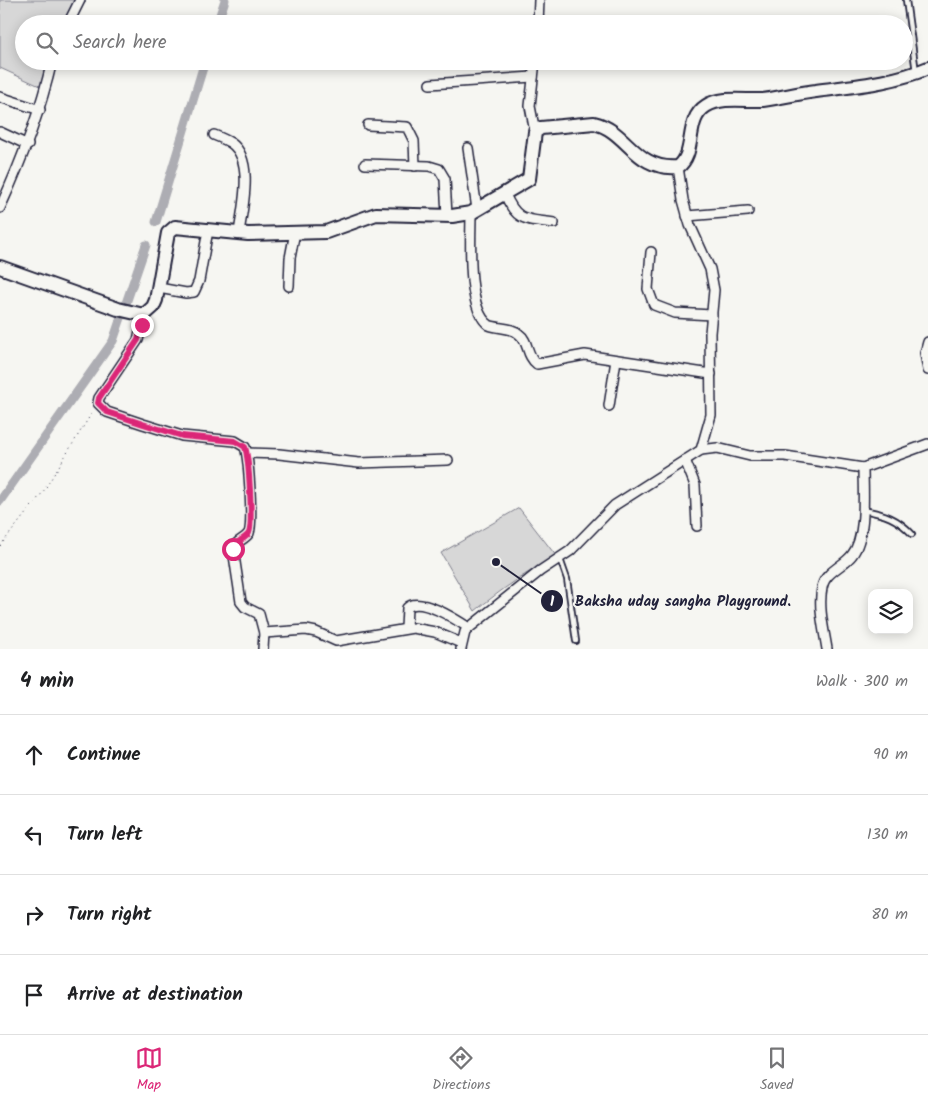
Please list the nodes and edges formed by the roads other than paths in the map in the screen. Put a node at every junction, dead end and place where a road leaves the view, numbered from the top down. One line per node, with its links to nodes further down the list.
1 (80, 0): 4 (street)
2 (539, 0): 5 (street)
3 (906, 0): 6 (lane)
4 (72, 15)
5 (538, 15)
6 (909, 15)
7 (913, 31): 10 (lane)
8 (50, 70): 14 (street)
9 (534, 70): 11 (street)
10 (922, 71): 23 (street)
11 (533, 77): 12 (street); 17 (street)
12 (430, 84)
13 (0, 97): 14 (street)
14 (40, 110): 19 (street)
15 (368, 125): 22 (street)
16 (0, 132): 19 (street)
17 (535, 132): 23 (street); 24 (street)
18 (214, 135): 33 (street)
19 (28, 144): 25 (street)
20 (468, 148): 26 (street)
21 (365, 164): 22 (street)
22 (415, 166): 28 (street)
23 (678, 167): 29 (street)
24 (505, 194): 26 (street); 30 (street)
25 (0, 208)
26 (474, 211): 28 (street); 41 (street)
27 (748, 211): 29 (street)
28 (447, 216): 32 (street)
29 (688, 216): 39 (street)
30 (554, 223)
31 (208, 230): 33 (street); 37 (street); 37 (street)
32 (295, 232): 33 (street); 36 (street)
33 (239, 233)
34 (651, 252): 39 (street)
35 (0, 268): 38 (street)
36 (289, 286)
37 (159, 288): 38 (street)
38 (141, 314): 47 (street)
39 (712, 315): 43 (street)
40 (928, 342): 42 (street)
41 (616, 360): 43 (street); 44 (street)
42 (928, 370)
43 (711, 374): 46 (street)
44 (609, 406)
45 (928, 444): 50 (street)
46 (701, 450): 49 (street); 50 (street)
47 (247, 453): 48 (street); 57 (street)
48 (448, 460)
49 (685, 460): 52 (street); 54 (street)
50 (863, 468): 51 (street)
51 (862, 510): 53 (lane); 61 (street)
52 (697, 526)
53 (912, 534)
54 (560, 559): 56 (street); 58 (lane)
55 (406, 628): 56 (street); 57 (street); 59 (street)
56 (469, 628): 59 (street)
57 (264, 633): 60 (street)
58 (576, 641)
59 (461, 646)
60 (264, 649)
61 (827, 649)

